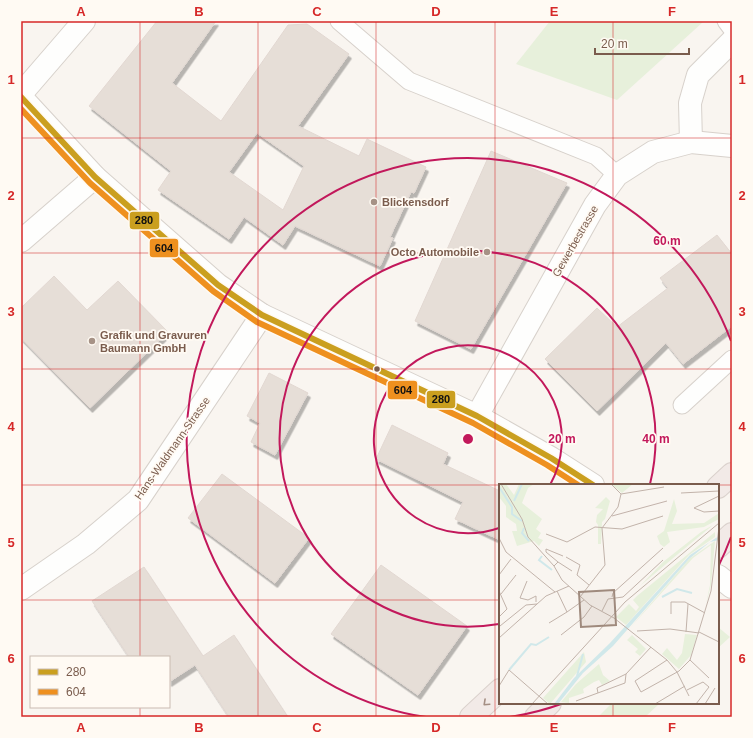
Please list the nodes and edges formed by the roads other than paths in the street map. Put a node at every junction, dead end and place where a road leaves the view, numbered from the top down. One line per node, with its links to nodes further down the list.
1 (84, 21): 6 (street)
2 (339, 21): 10 (lane)
3 (726, 21): 4 (lane)
4 (732, 29)
5 (732, 41): 8 (street)
6 (21, 94)
7 (21, 97): 11 (street)
8 (691, 142): 9 (street, Gewerbestrasse); 10 (street, Gewerbestrasse)
9 (732, 146)
10 (617, 175): 16 (street, Gewerbestrasse)
11 (95, 177): 12 (street); 13 (street)
12 (21, 241)
13 (262, 315): 16 (street); 22 (street, Hans-Waldmann-Strasse)
14 (732, 360): 15 (lane)
15 (682, 405)
16 (477, 416): 18 (street)
17 (732, 474): 19 (highway)
18 (591, 484)
19 (719, 486)
20 (732, 534): 21 (highway)
21 (719, 546)
22 (21, 589)
23 (499, 691): 25 (highway, one-way to 25)
24 (549, 704): 26 (highway)
25 (471, 717)
26 (536, 717)

